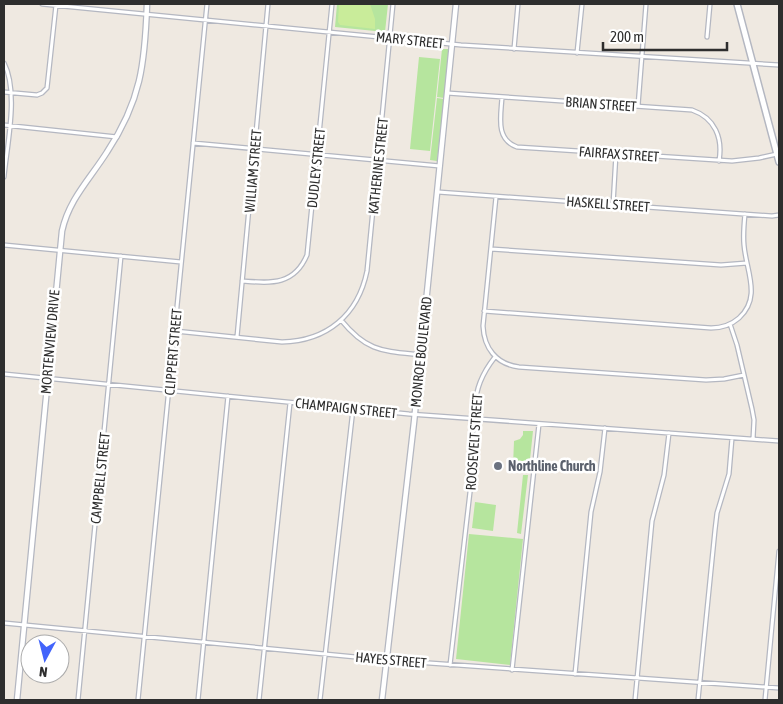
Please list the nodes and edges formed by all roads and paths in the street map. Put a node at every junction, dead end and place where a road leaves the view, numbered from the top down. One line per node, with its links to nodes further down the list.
1 (42, 4): 2 (street, MARY STREET)
2 (56, 4): 14 (street, MARY STREET); 28 (street)
3 (147, 4): 14 (street, MORTENVIEW DRIVE)
4 (206, 4): 15 (street, CLIPPERT STREET)
5 (268, 4): 16 (street, WILLIAM STREET)
6 (332, 4): 17 (street, DUDLEY STREET)
7 (393, 4): 19 (street, KATHERINE STREET)
8 (456, 4): 20 (street, MONROE BOULEVARD)
9 (518, 4): 21 (street)
10 (582, 4): 22 (street)
11 (646, 4): 23 (street)
12 (710, 4): 18 (street)
13 (737, 4): 25 (main road)
14 (146, 13): 15 (street, MARY STREET); 34 (street, MORTENVIEW DRIVE)
15 (205, 19): 16 (street, MARY STREET); 35 (street, CLIPPERT STREET)
16 (266, 26): 17 (street, MARY STREET); 36 (street, WILLIAM STREET)
17 (330, 32): 19 (street, MARY STREET); 37 (street, DUDLEY STREET)
18 (707, 37)
19 (390, 38): 20 (street, MARY STREET); 40 (street, KATHERINE STREET)
20 (452, 44): 21 (street, MARY STREET); 29 (street, MONROE BOULEVARD)
21 (514, 49): 22 (street, MARY STREET)
22 (578, 53): 23 (street, MARY STREET)
23 (641, 57): 25 (street, MARY STREET); 31 (street)
24 (4, 63): 28 (street)
25 (753, 64): 26 (street, MARY STREET); 39 (main road)
26 (779, 65)
27 (4, 92): 28 (street)
28 (12, 93): 33 (street)
29 (447, 94): 30 (street, BRIAN STREET); 43 (street, MONROE BOULEVARD)
30 (502, 97): 31 (street, BRIAN STREET); 38 (street, FAIRFAX STREET)
31 (638, 106): 41 (street, BRIAN STREET)
32 (4, 124): 33 (street)
33 (9, 125): 34 (street); 44 (street)
34 (117, 137): 52 (street, MORTENVIEW DRIVE)
35 (193, 143): 36 (street); 54 (street, CLIPPERT STREET)
36 (255, 148): 37 (street); 56 (street, WILLIAM STREET)
37 (318, 154): 40 (street); 56 (street, DUDLEY STREET)
38 (616, 154): 41 (street, FAIRFAX STREET); 47 (street)
39 (777, 154): 41 (street, FAIRFAX STREET); 42 (main road)
40 (378, 160): 43 (street); 58 (street, KATHERINE STREET)
41 (719, 161)
42 (779, 162)
43 (440, 166): 45 (street, MONROE BOULEVARD)
44 (4, 177)
45 (438, 192): 46 (street, HASKELL STREET); 62 (street, MONROE BOULEVARD)
46 (496, 197): 47 (street, HASKELL STREET); 51 (street)
47 (613, 205): 48 (street, HASKELL STREET)
48 (745, 214): 49 (street, HASKELL STREET); 55 (street)
49 (779, 215)
50 (4, 245): 52 (street)
51 (491, 249): 55 (street); 57 (street)
52 (59, 250): 53 (street); 66 (street, MORTENVIEW DRIVE)
53 (121, 256): 54 (street); 67 (street, CAMPBELL STREET)
54 (182, 262): 60 (street, CLIPPERT STREET)
55 (747, 263): 59 (street)
56 (242, 281): 61 (street, WILLIAM STREET)
57 (484, 311): 59 (street); 63 (street)
58 (341, 320): 61 (street, KATHERINE STREET); 62 (street)
59 (730, 324): 65 (street)
60 (175, 331): 61 (street, KATHERINE STREET); 68 (street, CLIPPERT STREET)
61 (237, 337)
62 (421, 354): 72 (street, MONROE BOULEVARD)
63 (495, 357): 65 (street); 73 (street, ROOSEVELT STREET)
64 (4, 374): 66 (street, CHAMPAIGN STREET)
65 (744, 375): 78 (street)
66 (47, 378): 67 (street, CHAMPAIGN STREET); 82 (street, MORTENVIEW DRIVE)
67 (109, 384): 68 (street, CHAMPAIGN STREET); 83 (street, CAMPBELL STREET)
68 (169, 390): 69 (street, CHAMPAIGN STREET); 84 (street, CLIPPERT STREET)
69 (228, 396): 70 (street, CHAMPAIGN STREET); 85 (street)
70 (290, 402): 71 (street, CHAMPAIGN STREET); 86 (street)
71 (353, 408): 72 (street, CHAMPAIGN STREET); 87 (street)
72 (415, 414): 73 (street, CHAMPAIGN STREET); 88 (street, MONROE BOULEVARD)
73 (476, 419): 74 (street, CHAMPAIGN STREET); 89 (street, ROOSEVELT STREET)
74 (539, 424): 75 (street, CHAMPAIGN STREET); 90 (street)
75 (605, 428): 76 (street, CHAMPAIGN STREET); 91 (street)
76 (668, 433): 77 (street, CHAMPAIGN STREET); 92 (street)
77 (732, 438): 78 (street, CHAMPAIGN STREET); 93 (street)
78 (753, 439): 79 (street, CHAMPAIGN STREET)
79 (779, 441)
80 (779, 552): 94 (street)
81 (4, 623): 82 (street, HAYES STREET)
82 (24, 624): 83 (street, HAYES STREET); 96 (street, MORTENVIEW DRIVE)
83 (85, 630): 84 (street, HAYES STREET); 97 (street, CAMPBELL STREET)
84 (145, 636): 85 (street, HAYES STREET); 98 (street, CLIPPERT STREET)
85 (204, 642): 86 (street, HAYES STREET); 99 (street)
86 (264, 648): 87 (street, HAYES STREET); 100 (street)
87 (325, 654): 88 (street, HAYES STREET); 101 (street)
88 (387, 660): 89 (street, HAYES STREET); 102 (street, MONROE BOULEVARD)
89 (450, 665): 90 (street, HAYES STREET)
90 (512, 670): 91 (street, HAYES STREET)
91 (575, 674): 92 (street, HAYES STREET)
92 (637, 678): 93 (street, HAYES STREET); 103 (street)
93 (699, 683): 94 (street, HAYES STREET); 104 (street)
94 (766, 687): 95 (street, HAYES STREET); 105 (street)
95 (779, 688)
96 (17, 700)
97 (78, 700)
98 (138, 700)
99 (198, 700)
100 (259, 700)
101 (320, 700)
102 (382, 700)
103 (635, 700)
104 (698, 700)
105 (765, 700)

